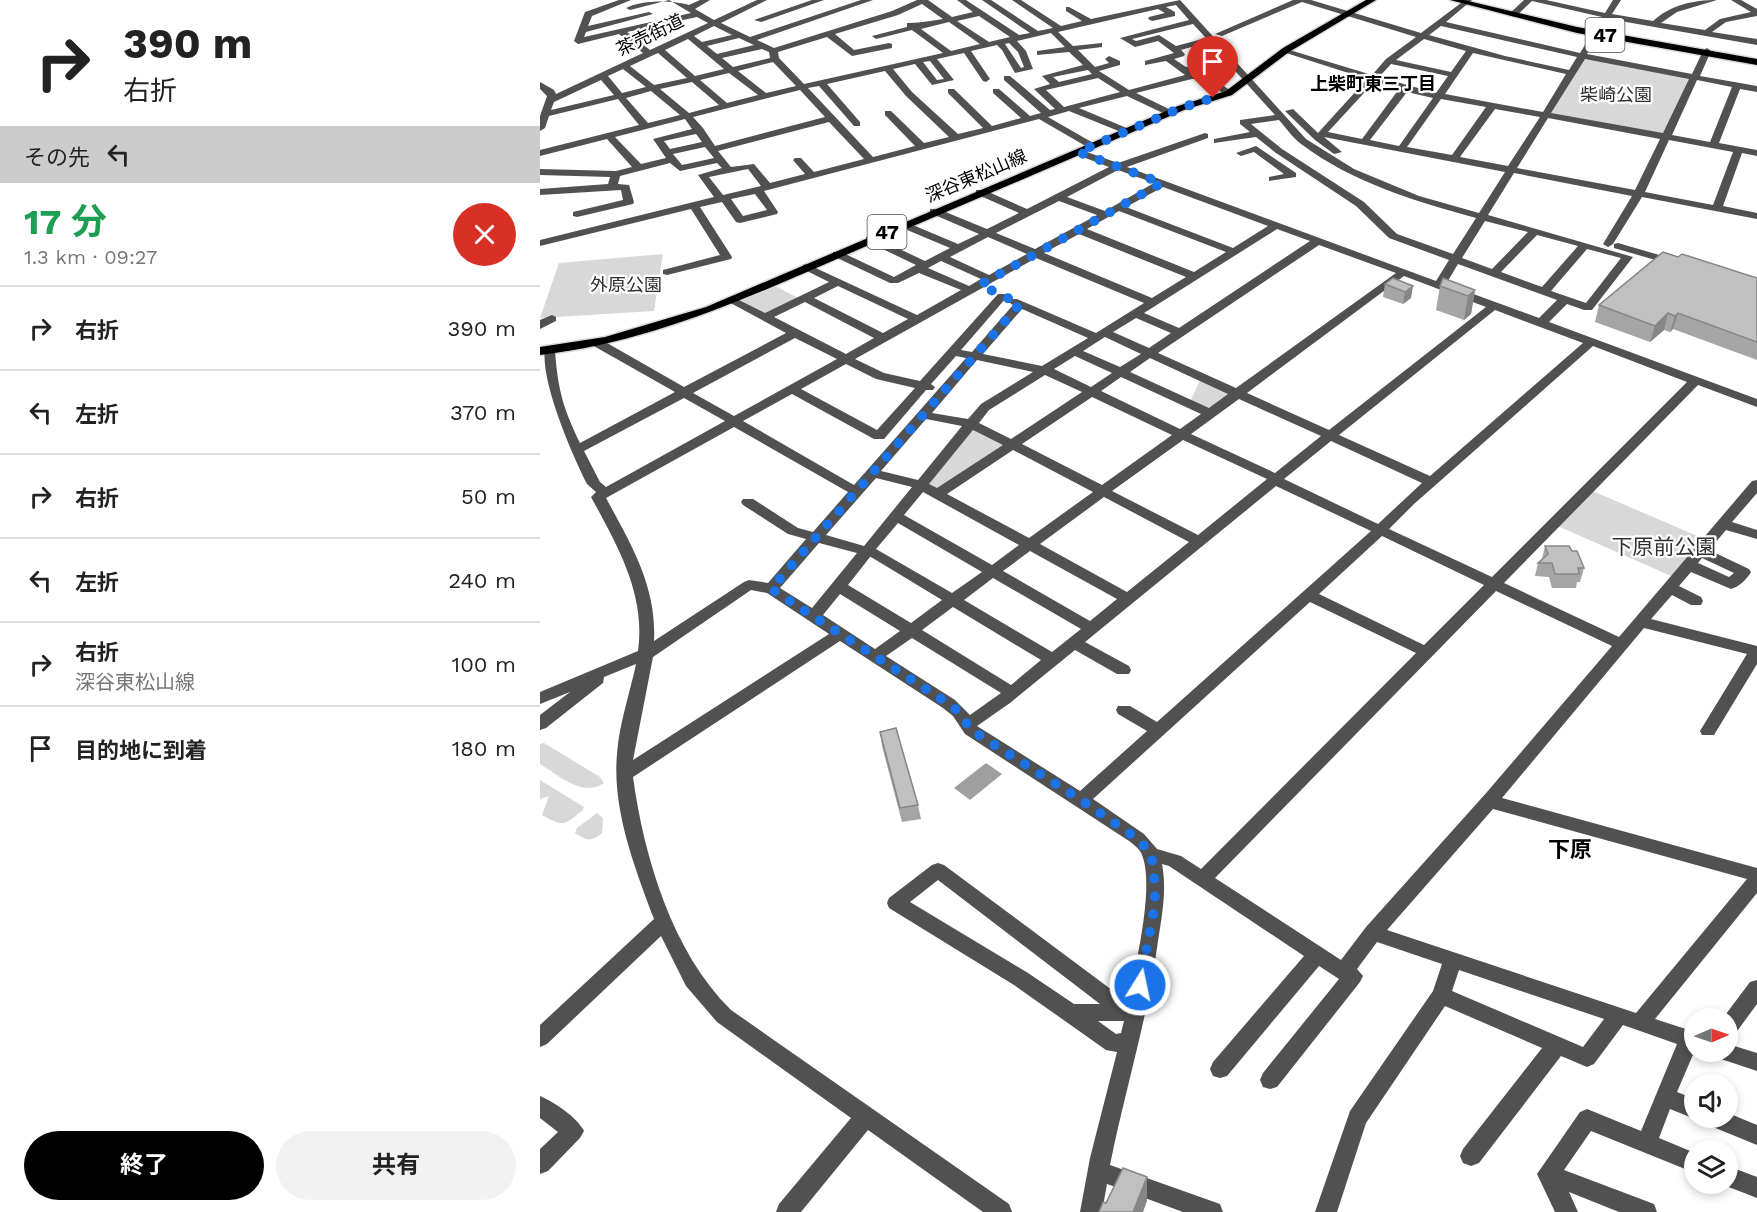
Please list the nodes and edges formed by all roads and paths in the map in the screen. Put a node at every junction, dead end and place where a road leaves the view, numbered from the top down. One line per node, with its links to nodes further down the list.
1 (627, 0): 41 (street)
2 (665, 0): 41 (street)
3 (706, 0): 27 (street)
4 (763, 0): 51 (street, 茶売街道)
5 (820, 0): 39 (street)
6 (829, 0): 28 (street)
7 (869, 0): 28 (street)
8 (924, 0): 33 (street); 46 (street)
9 (962, 0): 34 (street)
10 (986, 0): 68 (street)
11 (1016, 0): 61 (street)
12 (1145, 0): 26 (street)
13 (1189, 0): 72 (street)
14 (1301, 0): 37 (street); 72 (street)
15 (1372, 0): 37 (main road, 深谷東松山線 / 47)
16 (1454, 0): 22 (main road, 47)
17 (1529, 0): 38 (street)
18 (1535, 0): 40 (street)
19 (1617, 0): 40 (street)
20 (1713, 0): 54 (street)
21 (1177, 1): 26 (street); 49 (street)
22 (1467, 1): 38 (main road, 47); 52 (street)
23 (1739, 2): 24 (street); 35 (street)
24 (1757, 2)
25 (673, 4): 27 (street)
26 (1157, 7): 30 (street); 42 (street)
27 (686, 8): 36 (street)
28 (846, 9): 32 (street); 55 (street)
29 (1069, 9): 50 (street)
30 (1139, 9): 42 (street); 48 (street)
31 (662, 12): 60 (street)
32 (856, 13): 45 (street); 47 (street)
33 (894, 13): 45 (street); 59 (street)
34 (980, 13): 46 (street); 74 (street)
35 (1757, 13): 65 (street)
36 (698, 14): 43 (street); 51 (street)
37 (1348, 14): 73 (street); 88 (main road, 深谷東松山線 / 47)
38 (1513, 14): 64 (main road, 47)
39 (771, 16): 44 (street); 55 (street)
40 (1608, 16): 54 (street); 64 (street)
41 (586, 18): 60 (street)
42 (1152, 19): 58 (street)
43 (671, 20): 66 (street); 69 (street)
44 (758, 20)
45 (871, 20): 53 (street)
46 (950, 20): 59 (street); 78 (street)
47 (831, 21)
48 (1100, 21): 50 (street); 57 (street)
49 (1194, 21): 58 (street); 72 (street)
50 (1091, 22): 56 (street)
51 (714, 23): 66 (street, 茶売街道); 70 (street)
52 (1438, 23): 73 (street); 95 (street)
53 (861, 24): 67 (street); 71 (street)
54 (1655, 24): 65 (street)
55 (794, 25): 76 (street)
56 (1078, 25): 61 (street); 63 (street)
57 (1113, 27)
58 (1166, 27): 75 (street); 75 (street)
59 (914, 28): 71 (street); 91 (street)
60 (582, 30): 62 (street)
61 (1056, 30): 68 (street); 85 (street)
62 (621, 32): 69 (street); 92 (street)
63 (1096, 32)
64 (1596, 32): 90 (main road, 47); 95 (street)
65 (1707, 33): 79 (street)
66 (689, 34): 69 (street, 茶売街道); 80 (street)
67 (829, 34): 93 (street); 94 (street)
68 (1037, 34): 74 (street)
69 (658, 35): 83 (street, 茶売街道)
70 (740, 35): 76 (street); 80 (street)
71 (876, 36): 94 (street)
72 (1215, 36): 87 (street); 111 (street)
73 (1421, 36): 86 (street); 100 (street)
74 (1013, 38): 77 (street); 77 (street)
75 (1159, 38): 87 (street)
76 (749, 40): 82 (street)
77 (998, 42): 78 (street)
78 (986, 44): 84 (street)
79 (1757, 44): 99 (street)
80 (700, 45): 96 (street)
81 (1099, 45): 85 (street)
82 (763, 46): 93 (street); 96 (street)
83 (659, 49): 92 (street, 茶売街道); 113 (street)
84 (965, 49): 91 (street); 116 (street)
85 (1070, 49): 89 (street); 102 (street)
86 (1472, 49): 108 (street); 110 (street)
87 (1176, 50): 98 (street)
88 (1286, 50): 111 (main road, 深谷東松山線 / 47); 117 (street)
89 (1040, 52)
90 (1706, 52): 99 (main road, 47); 115 (street)
91 (949, 53): 97 (street)
92 (649, 54): 105 (street, 茶売街道)
93 (774, 55): 107 (street); 122 (street)
94 (903, 55): 97 (street); 97 (street); 106 (street)
95 (1582, 56): 108 (street); 115 (street)
96 (715, 57): 107 (street)
97 (931, 57)
98 (1168, 58): 103 (street); 109 (street)
99 (1753, 60)
100 (1389, 61): 110 (street); 117 (street)
101 (1048, 62): 102 (street)
102 (1094, 62): 120 (street); 128 (street); 129 (street)
103 (1148, 63)
104 (1207, 63): 109 (street)
105 (625, 66): 112 (street, 茶売街道); 123 (street)
106 (886, 67): 118 (street); 157 (street)
107 (730, 70): 113 (street); 131 (street)
108 (1572, 72): 143 (street)
109 (1189, 73): 129 (street); 130 (street)
110 (1454, 75): 133 (street)
111 (1252, 76): 130 (main road, 深谷東松山線 / 47); 144 (street); 155 (street)
112 (599, 78): 132 (street); 134 (street, 茶売街道)
113 (694, 78): 123 (street); 135 (street)
114 (1007, 78): 141 (street)
115 (1693, 78): 121 (street); 156 (street)
116 (986, 79)
117 (1371, 79): 124 (street); 155 (street)
118 (820, 82): 122 (street); 145 (street)
119 (540, 85): 134 (street)
120 (1057, 85): 128 (street); 137 (street)
121 (1737, 86): 125 (street); 160 (street)
122 (802, 87): 131 (street); 145 (street)
123 (653, 88): 132 (street); 142 (street)
124 (1404, 89): 133 (street); 159 (street)
125 (1757, 90)
126 (951, 91): 150 (street)
127 (996, 91): 146 (street)
128 (1081, 92): 129 (street); 137 (street)
129 (1126, 92): 139 (street)
130 (1229, 93): 139 (main road, 深谷東松山線 / 47)
131 (764, 96): 135 (street)
132 (615, 97): 140 (street); 147 (street)
133 (1439, 97): 136 (street); 164 (street)
134 (551, 100): 140 (street)
135 (725, 106): 142 (street)
136 (1492, 106): 143 (street); 172 (street)
137 (1066, 109): 141 (street); 151 (street)
138 (888, 113): 163 (street)
139 (1170, 113): 151 (main road, 深谷東松山線 / 47)
140 (546, 114): 148 (street)
141 (1044, 115): 146 (street); 162 (street)
142 (687, 116): 147 (street); 149 (street)
143 (1546, 116): 156 (street); 177 (street)
144 (1282, 117): 152 (street); 199 (street)
145 (833, 119): 161 (street); 174 (street)
146 (1029, 120): 150 (street)
147 (641, 127): 153 (street)
148 (540, 128)
149 (700, 130): 161 (street); 170 (street)
150 (991, 130): 157 (street)
151 (1126, 131): 162 (main road, 深谷東松山線 / 47)
152 (1258, 134): 158 (street); 179 (street)
153 (609, 136): 167 (street); 176 (street)
154 (1205, 136): 175 (street)
155 (1320, 136): 159 (street); 199 (street)
156 (1666, 137): 160 (street); 190 (street)
157 (957, 139): 163 (street)
158 (1217, 141)
159 (1364, 142): 164 (street)
160 (1713, 145): 165 (street)
161 (711, 146): 170 (street); 171 (street)
162 (1092, 146): 166 (main road, 深谷東松山線 / 47)
163 (922, 147): 174 (street)
164 (1401, 149): 172 (street)
165 (1739, 150): 169 (street); 196 (street)
166 (1078, 152): 175 (street); 189 (main road, 深谷東松山線 / 47)
167 (540, 153)
168 (1240, 153): 182 (street)
169 (1757, 153)
170 (670, 156): 171 (street); 176 (street)
171 (721, 159): 178 (street)
172 (1454, 159): 177 (street)
173 (798, 160): 183 (street)
174 (880, 161): 183 (street)
175 (1117, 167): 185 (street); 191 (street)
176 (639, 168): 181 (street)
177 (1510, 169): 190 (street); 199 (street)
178 (728, 170): 187 (street); 192 (street)
179 (1307, 171): 182 (street); 218 (street)
180 (540, 172): 181 (street)
181 (616, 174): 186 (street)
182 (1292, 175): 184 (street)
183 (812, 176): 187 (street)
184 (1273, 179)
185 (1162, 183): 195 (street); 203 (street)
186 (612, 187): 193 (street); 193 (street)
187 (763, 189): 192 (street); 192 (street)
188 (540, 192): 193 (street)
189 (980, 192): 197 (main road, 深谷東松山線 / 47); 198 (street)
190 (1639, 193): 196 (street); 211 (street)
191 (1058, 197): 198 (street); 200 (street)
192 (722, 199): 194 (street)
193 (578, 202): 207 (street)
194 (694, 206): 207 (street); 222 (street)
195 (1119, 208): 200 (street); 214 (street)
196 (1717, 208): 201 (street)
197 (934, 212): 202 (main road, 深谷東松山線 / 47); 206 (street)
198 (1028, 213): 206 (street)
199 (1484, 214): 205 (street); 211 (street); 218 (street)
200 (1107, 215): 204 (street)
201 (1757, 216)
202 (904, 225): 208 (main road, 深谷東松山線 / 47); 213 (street)
203 (1277, 225): 209 (street); 214 (street)
204 (1079, 230): 216 (street); 225 (street)
205 (1535, 231): 212 (street); 224 (street)
206 (987, 233): 213 (street); 216 (street)
207 (577, 234): 210 (street)
208 (870, 239): 215 (main road, 深谷東松山線 / 47); 221 (street)
209 (1318, 241): 223 (street); 244 (street)
210 (540, 243)
211 (1608, 244): 219 (street)
212 (1585, 245): 229 (street); 232 (street)
213 (958, 248): 217 (street)
214 (1235, 252): 225 (street)
215 (837, 254): 220 (main road, 深谷東松山線 / 47); 221 (street)
216 (1035, 254): 227 (street); 234 (street)
217 (941, 257): 221 (street); 227 (street)
218 (1456, 258): 224 (street); 228 (street)
219 (1688, 266)
220 (807, 267): 226 (street); 233 (main road, 深谷東松山線 / 47)
221 (922, 267): 227 (street)
222 (667, 272)
223 (1404, 273): 228 (street); 263 (street)
224 (1494, 273): 229 (street)
225 (1196, 277): 234 (street)
226 (838, 282): 231 (street); 240 (street)
227 (980, 285): 230 (street); 240 (street)
228 (1440, 285): 236 (street)
229 (1545, 291): 232 (street)
230 (1002, 296): 235 (street); 250 (street)
231 (805, 298): 238 (street); 246 (street)
232 (1565, 299): 241 (street)
233 (731, 300): 238 (street); 248 (main road, 深谷東松山線 / 47)
234 (1154, 303): 237 (street)
235 (1020, 304): 245 (street); 253 (street)
236 (1496, 305): 241 (street); 270 (street)
237 (1137, 314): 244 (street); 245 (street)
238 (764, 318): 243 (street)
239 (552, 320): 242 (street)
240 (917, 320): 246 (street)
241 (1541, 322): 247 (street)
242 (540, 325)
243 (795, 333): 254 (street); 262 (street)
244 (1180, 333): 252 (street)
245 (1102, 336): 251 (street); 252 (street)
246 (883, 339): 254 (street)
247 (1592, 341): 257 (street); 275 (street)
248 (596, 342): 249 (main road, 深谷東松山線 / 47); 262 (street)
249 (543, 351): 272 (street)
250 (954, 352): 253 (street); 258 (street)
251 (1076, 352): 255 (street); 256 (street)
252 (1151, 353): 256 (street); 263 (street)
253 (975, 356): 255 (street); 260 (street)
254 (846, 359): 258 (street); 259 (street)
255 (1047, 371): 261 (street); 268 (street)
256 (1120, 372): 261 (street); 265 (street)
257 (1695, 380): 264 (street); 294 (street)
258 (924, 386): 259 (street); 260 (street)
259 (792, 389): 267 (street)
260 (944, 391): 266 (street)
261 (1091, 391): 269 (street); 271 (street)
262 (683, 393): 267 (street); 272 (street)
263 (1240, 393): 265 (street); 270 (street)
264 (1757, 403)
265 (1211, 414): 269 (street)
266 (923, 415): 268 (street); 273 (street)
267 (734, 421): 278 (street); 280 (street)
268 (972, 424): 271 (street); 277 (street)
269 (1183, 435): 274 (street); 279 (street)
270 (1331, 435): 274 (street); 275 (street)
271 (1010, 445): 279 (street); 281 (street)
272 (577, 450): 280 (street)
273 (873, 473): 277 (street); 278 (street)
274 (1276, 480): 285 (street); 288 (street)
275 (1432, 482): 285 (street)
276 (1757, 484): 284 (street)
277 (921, 485): 281 (street); 283 (street)
278 (857, 492): 287 (street)
279 (1104, 492): 288 (street); 289 (street)
280 (606, 493): 310 (street)
281 (938, 494): 289 (street)
282 (748, 502): 287 (street)
283 (896, 516): 290 (street); 293 (street)
284 (1724, 524): 286 (street); 291 (street)
285 (1380, 530): 294 (street); 298 (street)
286 (1757, 535)
287 (817, 537): 290 (street); 297 (street)
288 (1199, 541): 299 (street)
289 (1031, 544): 293 (street); 299 (street)
290 (868, 551): 295 (street); 301 (street)
291 (1701, 552): 292 (street); 292 (street)
292 (1689, 565): 296 (street)
293 (994, 572): 301 (street); 304 (street)
294 (1493, 584): 308 (street); 309 (street)
295 (839, 586): 302 (street); 305 (street)
296 (1671, 588): 300 (street); 303 (street)
297 (771, 589): 302 (street); 310 (street)
298 (1309, 595): 309 (street); 320 (street)
299 (1127, 598): 304 (street)
300 (1695, 601)
301 (952, 602): 305 (street); 312 (street)
302 (814, 616): 306 (street)
303 (1642, 622): 308 (street); 321 (street)
304 (1091, 628): 307 (street)
305 (912, 631): 311 (street); 315 (street)
306 (841, 633): 311 (street); 322 (street)
307 (1073, 642): 312 (street); 313 (street)
308 (1623, 645): 324 (street)
309 (1426, 652): 327 (street)
310 (646, 653): 314 (street); 322 (street)
311 (876, 656): 319 (street)
312 (1051, 659): 315 (street)
313 (1123, 670)
314 (587, 683): 316 (street); 318 (street)
315 (1011, 692): 319 (street)
316 (540, 698)
317 (1124, 710): 320 (street)
318 (540, 724)
319 (967, 725): 323 (street)
320 (1158, 730): 323 (street)
321 (1708, 731)
322 (626, 773): 329 (street)
323 (1081, 800): 325 (street)
324 (1490, 801): 326 (street); 330 (street)
325 (1151, 854): 327 (street); 336 (street)
326 (1757, 875)
327 (1202, 879): 331 (street)
328 (1757, 880): 340 (street)
329 (665, 921): 342 (street); 353 (street)
330 (1373, 933): 332 (street); 333 (street)
331 (1317, 955): 333 (street); 348 (street)
332 (1453, 961): 335 (street); 339 (street)
333 (1343, 972): 349 (street)
334 (1757, 988): 338 (street)
335 (1441, 995): 344 (street); 368 (street)
336 (1131, 1012): 337 (street); 337 (street); 343 (street)
337 (1071, 1013): 343 (street)
338 (1738, 1014)
339 (1618, 1016): 340 (street); 344 (street)
340 (1640, 1023): 341 (street)
341 (1684, 1037)
342 (540, 1038)
343 (1129, 1040): 360 (street)
344 (1557, 1045): 357 (street)
345 (1738, 1056): 347 (street)
346 (1684, 1057): 350 (street)
347 (1757, 1062)
348 (1220, 1068)
349 (1270, 1080)
350 (1665, 1097): 351 (street); 356 (street)
351 (1684, 1105)
352 (540, 1106): 359 (street)
353 (866, 1116): 364 (street); 365 (street)
354 (1738, 1127): 355 (street)
355 (1757, 1135)
356 (1646, 1143): 358 (street); 361 (street)
357 (1471, 1156)
358 (1684, 1159)
359 (540, 1164)
360 (1098, 1171): 366 (street); 367 (street)
361 (1548, 1174): 369 (street); 370 (street)
362 (1738, 1180): 363 (street)
363 (1757, 1188)
364 (787, 1212)
365 (1001, 1212)
366 (1091, 1212)
367 (1212, 1212)
368 (1326, 1212)
369 (1567, 1212)
370 (1646, 1212)

